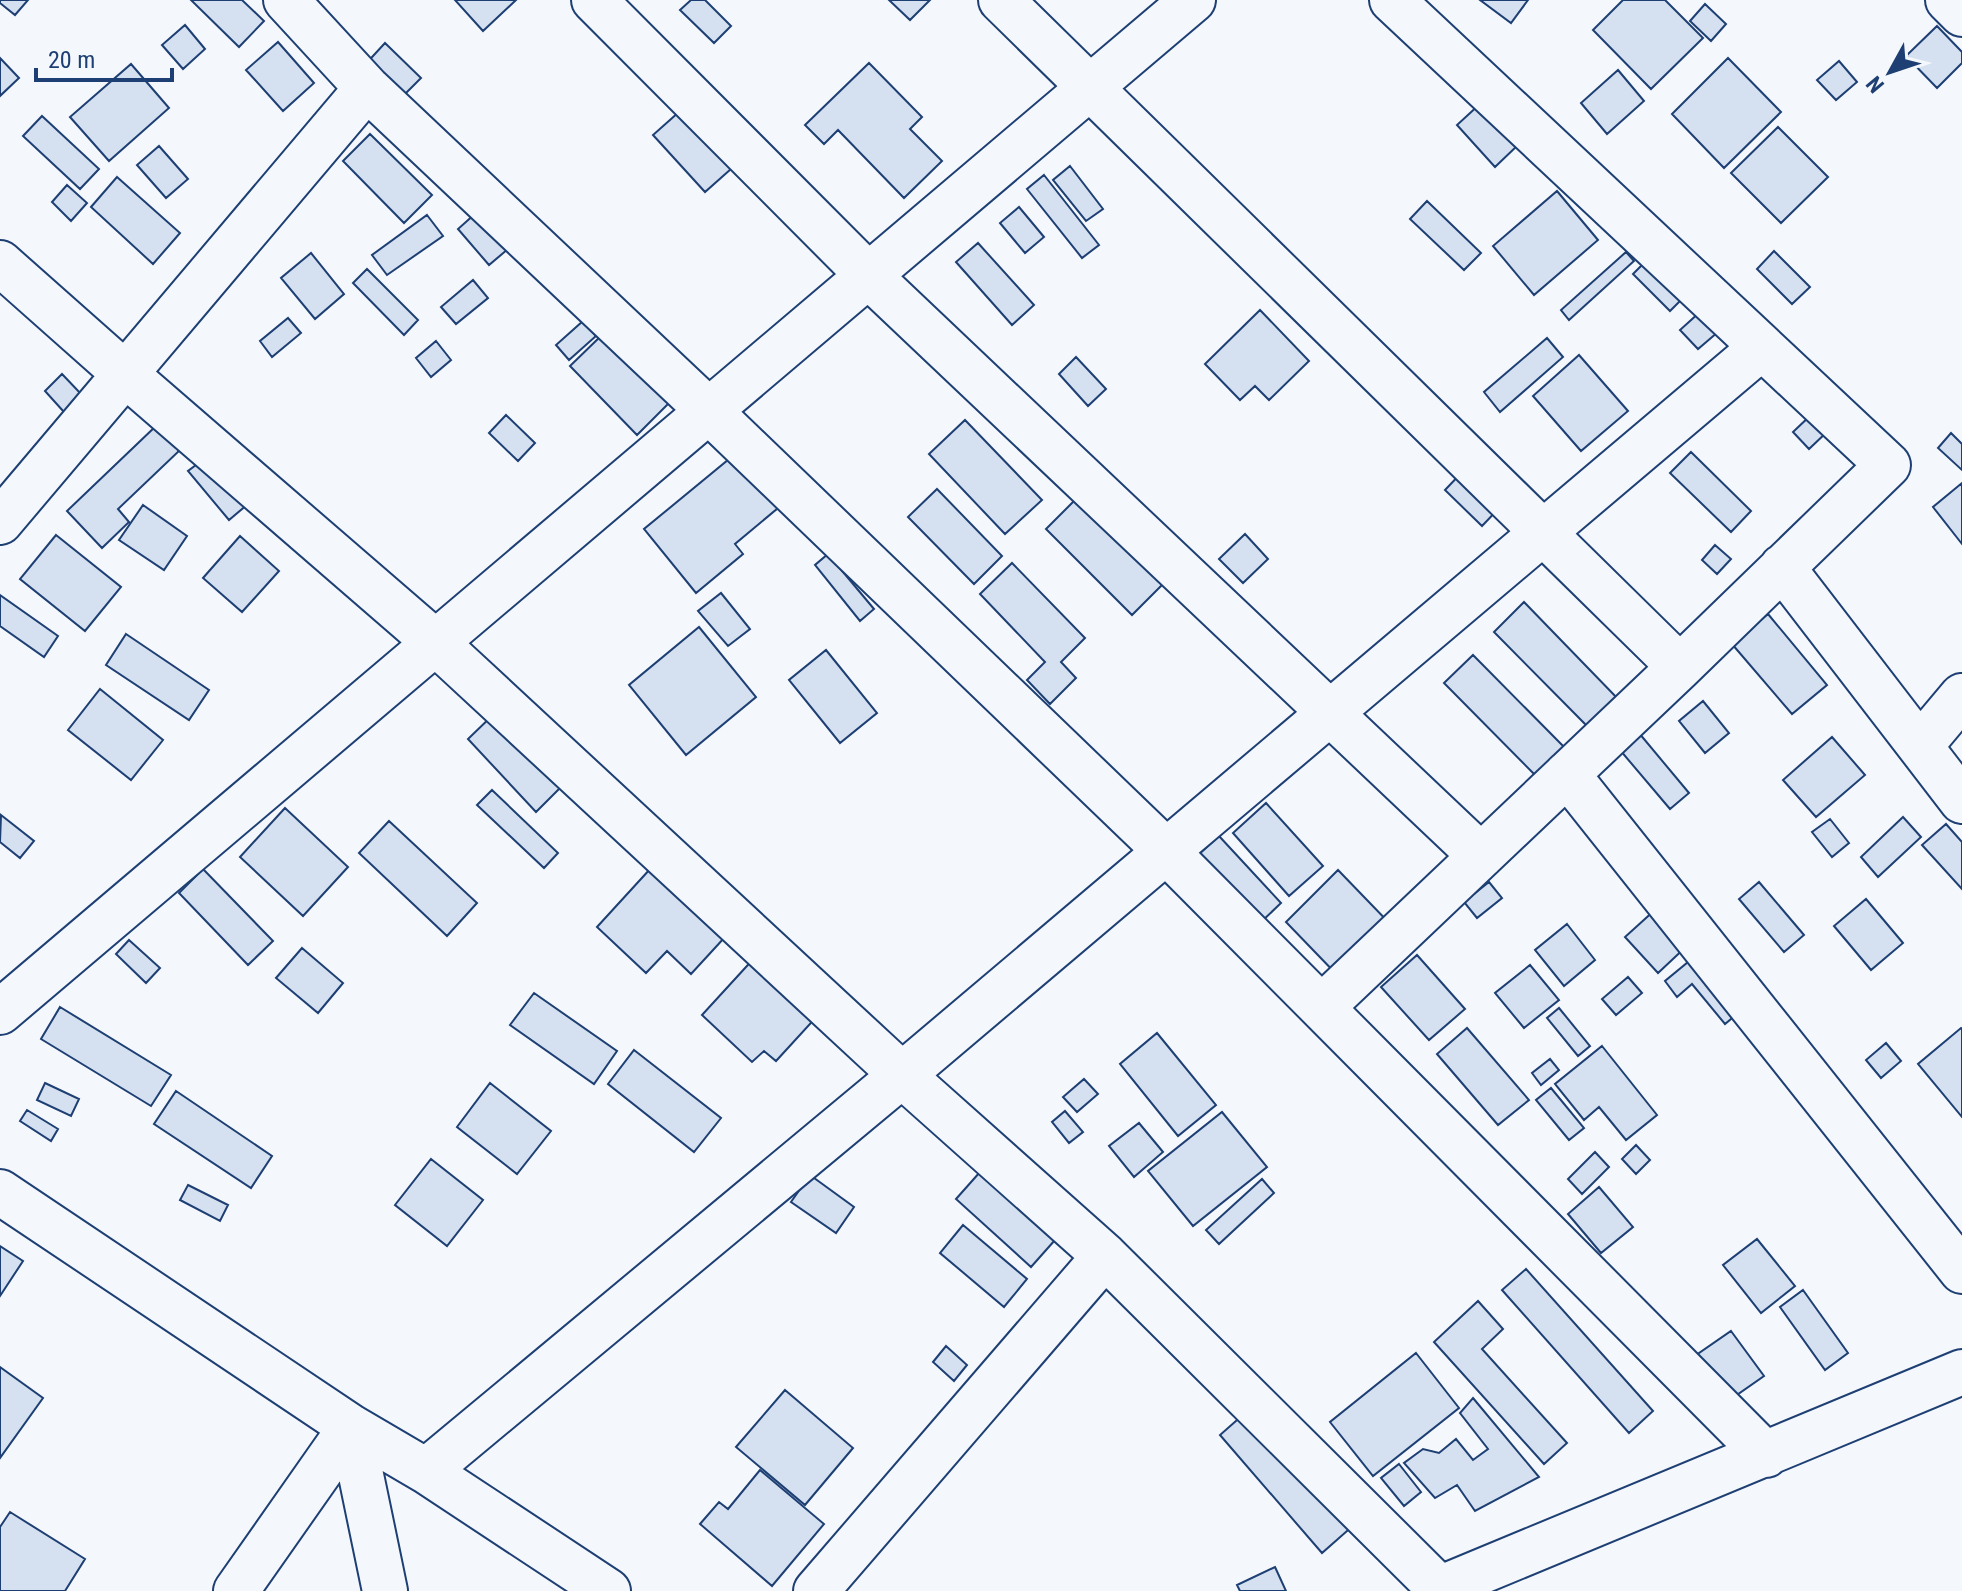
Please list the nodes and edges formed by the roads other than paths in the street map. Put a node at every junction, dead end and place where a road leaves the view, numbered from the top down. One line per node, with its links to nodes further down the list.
1 (286, 0): 9 (street)
2 (594, 0): 11 (street)
3 (1001, 0): 8 (street)
4 (1193, 0): 8 (street)
5 (1392, 0): 12 (street)
6 (1948, 0): 7 (street)
7 (1962, 14)
8 (1089, 87): 11 (street); 16 (street)
9 (367, 88): 13 (street); 14 (street)
10 (0, 263): 13 (street)
11 (869, 276): 14 (street); 21 (street)
12 (1761, 348): 16 (street); 17 (street)
13 (124, 373): 15 (street); 18 (street)
14 (709, 411): 18 (street); 25 (street)
15 (0, 522)
16 (1544, 533): 19 (street); 21 (street)
17 (1782, 567): 19 (street); 22 (street)
18 (436, 643): 28 (street); 29 (street)
19 (1680, 667): 23 (street)
20 (1962, 696): 22 (street)
21 (1330, 714): 25 (street); 26 (street)
22 (1920, 746): 24 (street)
23 (1567, 774): 26 (street); 32 (street)
24 (1962, 801)
25 (1166, 851): 27 (street); 29 (street)
26 (1481, 856): 27 (street)
27 (1322, 1007): 35 (street)
28 (0, 1012)
29 (902, 1075): 31 (street); 36 (street)
30 (0, 1192): 34 (street)
31 (1105, 1256): 37 (street); 41 (street)
32 (1962, 1271)
33 (1962, 1372): 35 (street)
34 (351, 1427): 36 (street); 38 (street); 39 (street)
35 (1766, 1455): 37 (street)
36 (426, 1471): 40 (street)
37 (1437, 1590)
38 (236, 1591)
39 (385, 1591)
40 (608, 1591)
41 (816, 1591)

